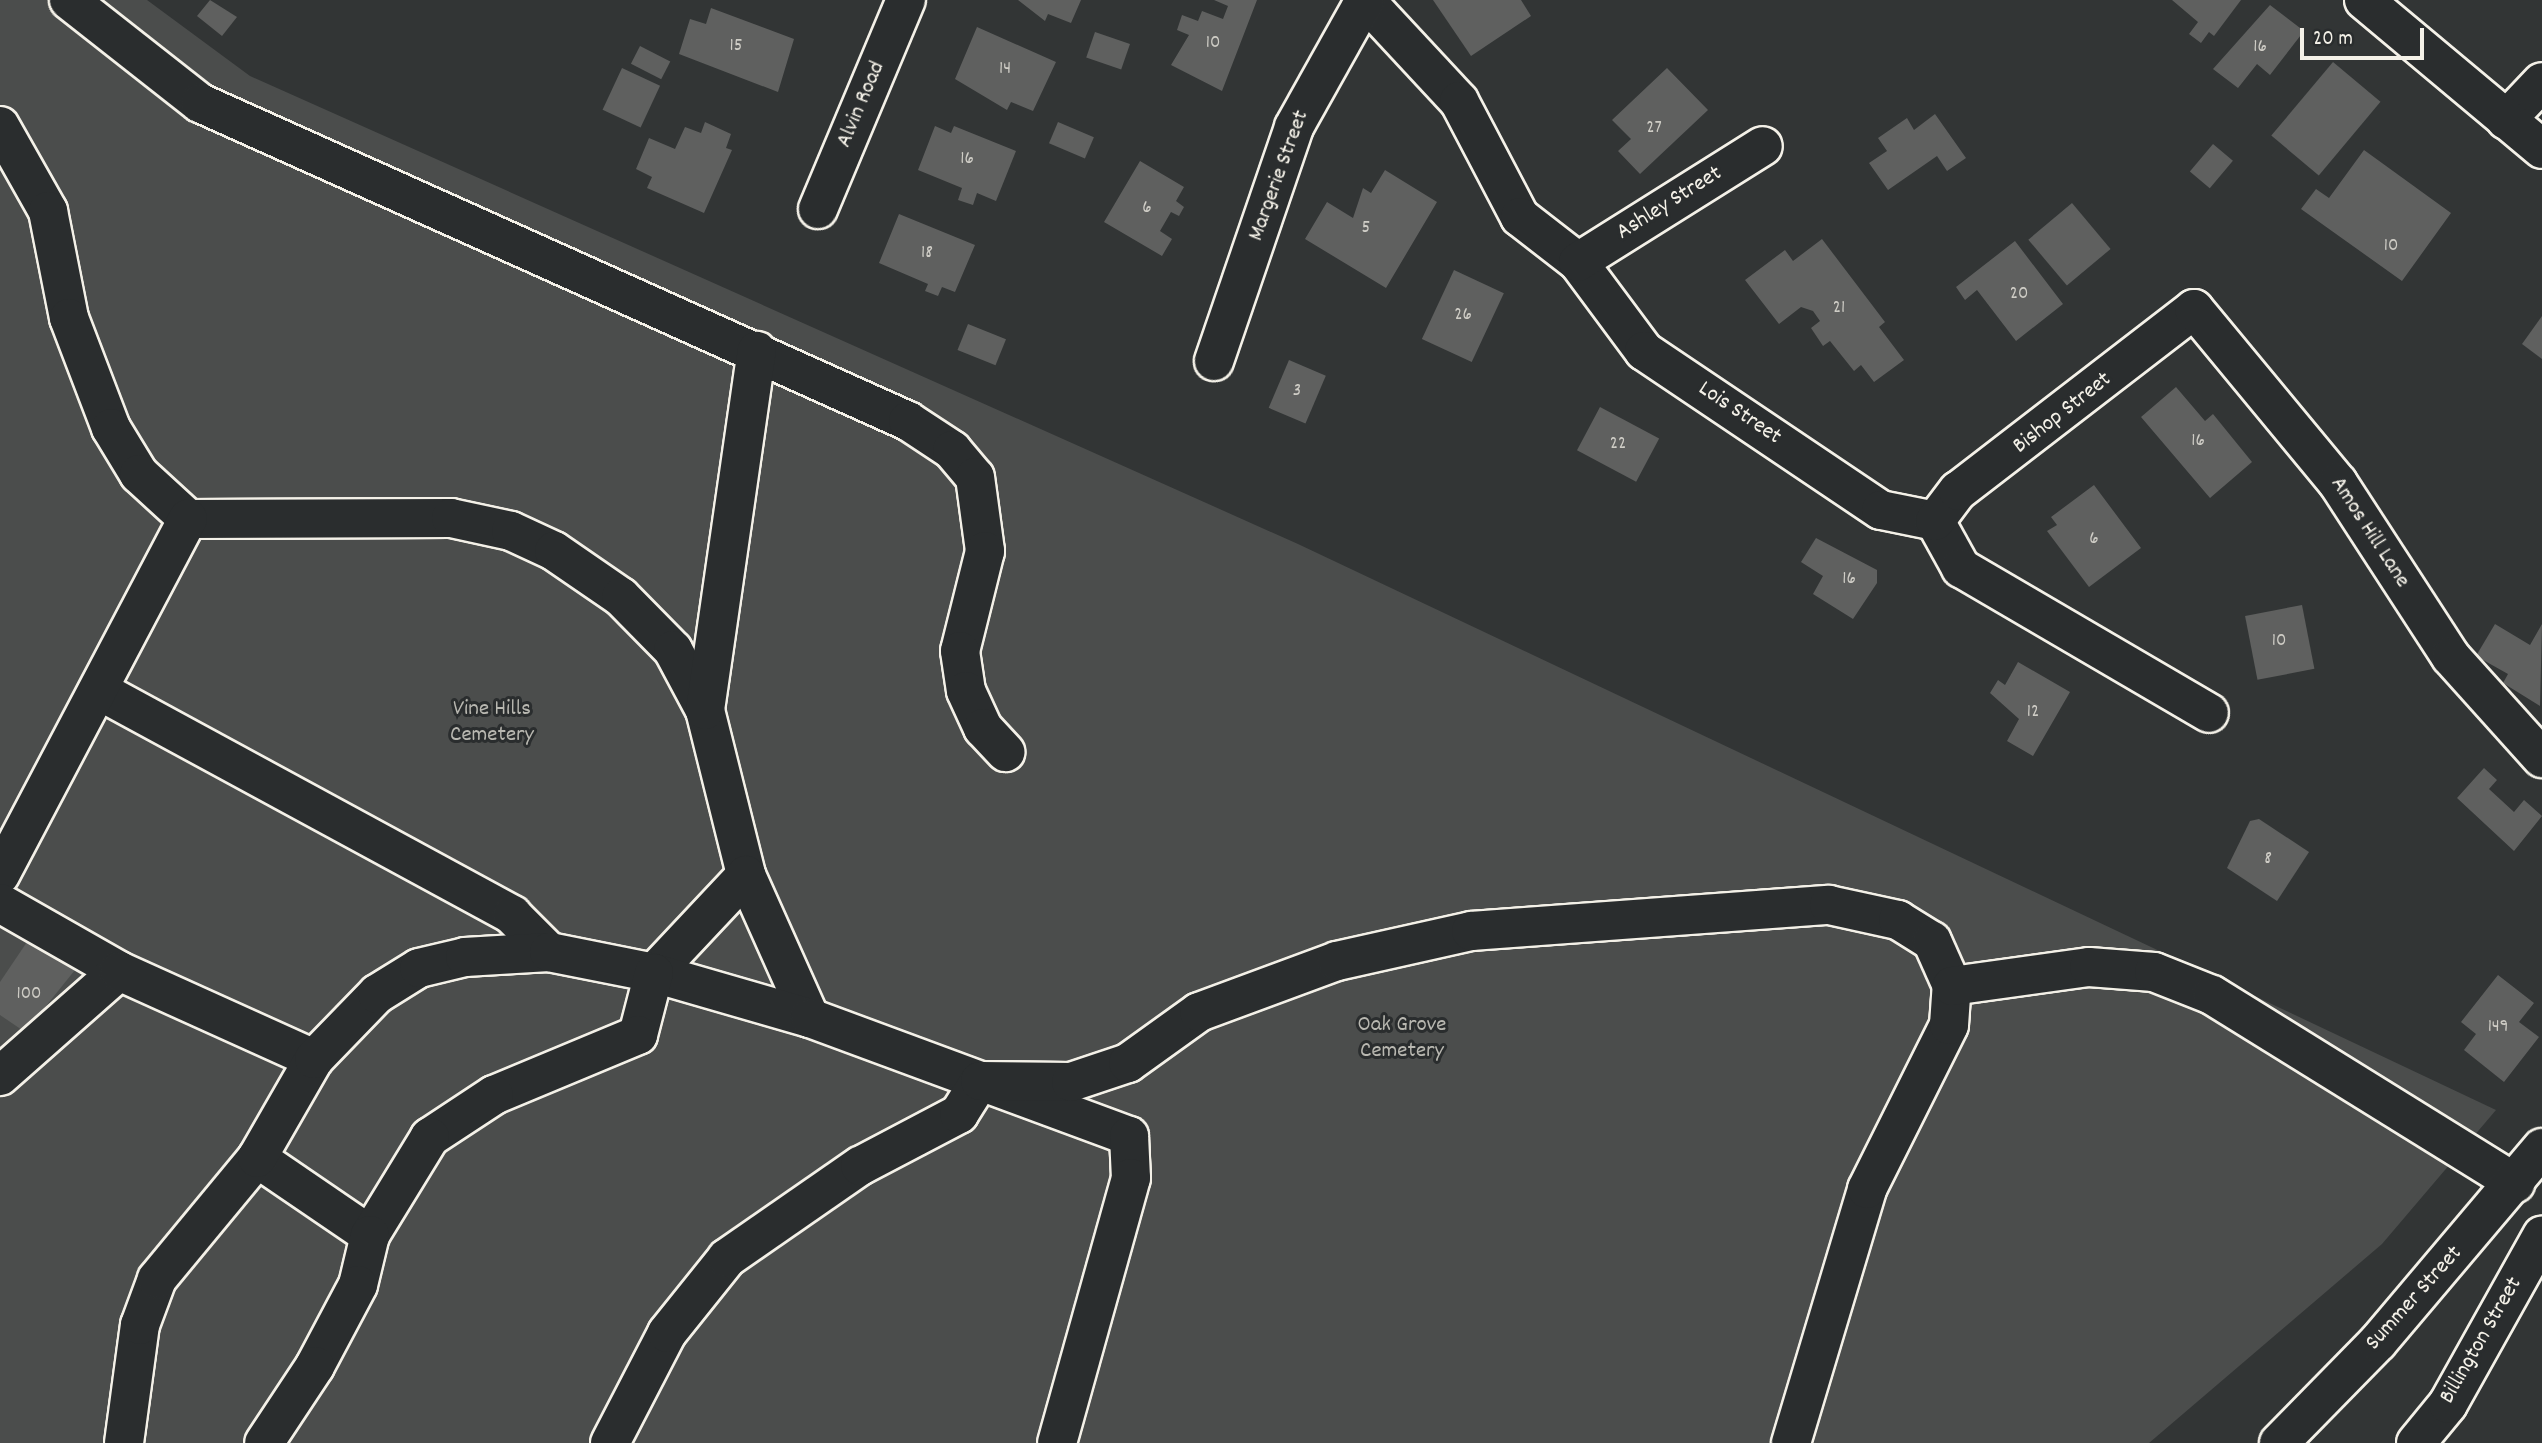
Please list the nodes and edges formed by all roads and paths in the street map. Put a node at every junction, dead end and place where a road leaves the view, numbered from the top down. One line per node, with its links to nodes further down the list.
1 (68, 0): 13 (street)
2 (906, 0): 10 (street, Alvin Road)
3 (1365, 0): 11 (street, Lois Street); 14 (street, Margerie Street)
4 (2364, 0): 6 (street)
5 (2542, 82): 6 (street)
6 (2506, 120): 9 (street)
7 (0, 126): 15 (street)
8 (1763, 146): 11 (street, Ashley Street)
9 (2542, 149)
10 (818, 209)
11 (1578, 262): 16 (street, Lois Street)
12 (2194, 309): 16 (street, Bishop Street); 21 (street, Amos Hill Lane)
13 (757, 351): 18 (street); 20 (street)
14 (1214, 361)
15 (188, 519): 17 (street); 18 (street)
16 (1935, 521): 19 (street)
17 (102, 692): 22 (street); 25 (street)
18 (705, 710): 23 (street)
19 (2209, 713)
20 (1005, 752)
21 (2542, 758)
22 (0, 875)
23 (746, 875): 27 (street); 29 (street)
24 (0, 903): 26 (street)
25 (549, 952): 27 (street); 30 (street)
26 (120, 971): 30 (street); 31 (street)
27 (654, 973): 29 (street); 36 (street)
28 (1952, 986): 32 (street); 35 (street); 42 (street)
29 (810, 1018): 32 (street)
30 (314, 1059): 34 (street)
31 (0, 1076)
32 (980, 1081): 40 (street); 41 (street)
33 (2542, 1148): 35 (street, Summer Street)
34 (257, 1158): 36 (street); 38 (street)
35 (2515, 1183): 43 (street, Summer Street)
36 (370, 1234): 39 (street)
37 (2542, 1236): 44 (street, Billington Street)
38 (124, 1443)
39 (264, 1443)
40 (610, 1443)
41 (1057, 1443)
42 (1791, 1443)
43 (2280, 1443)
44 (2416, 1443)

